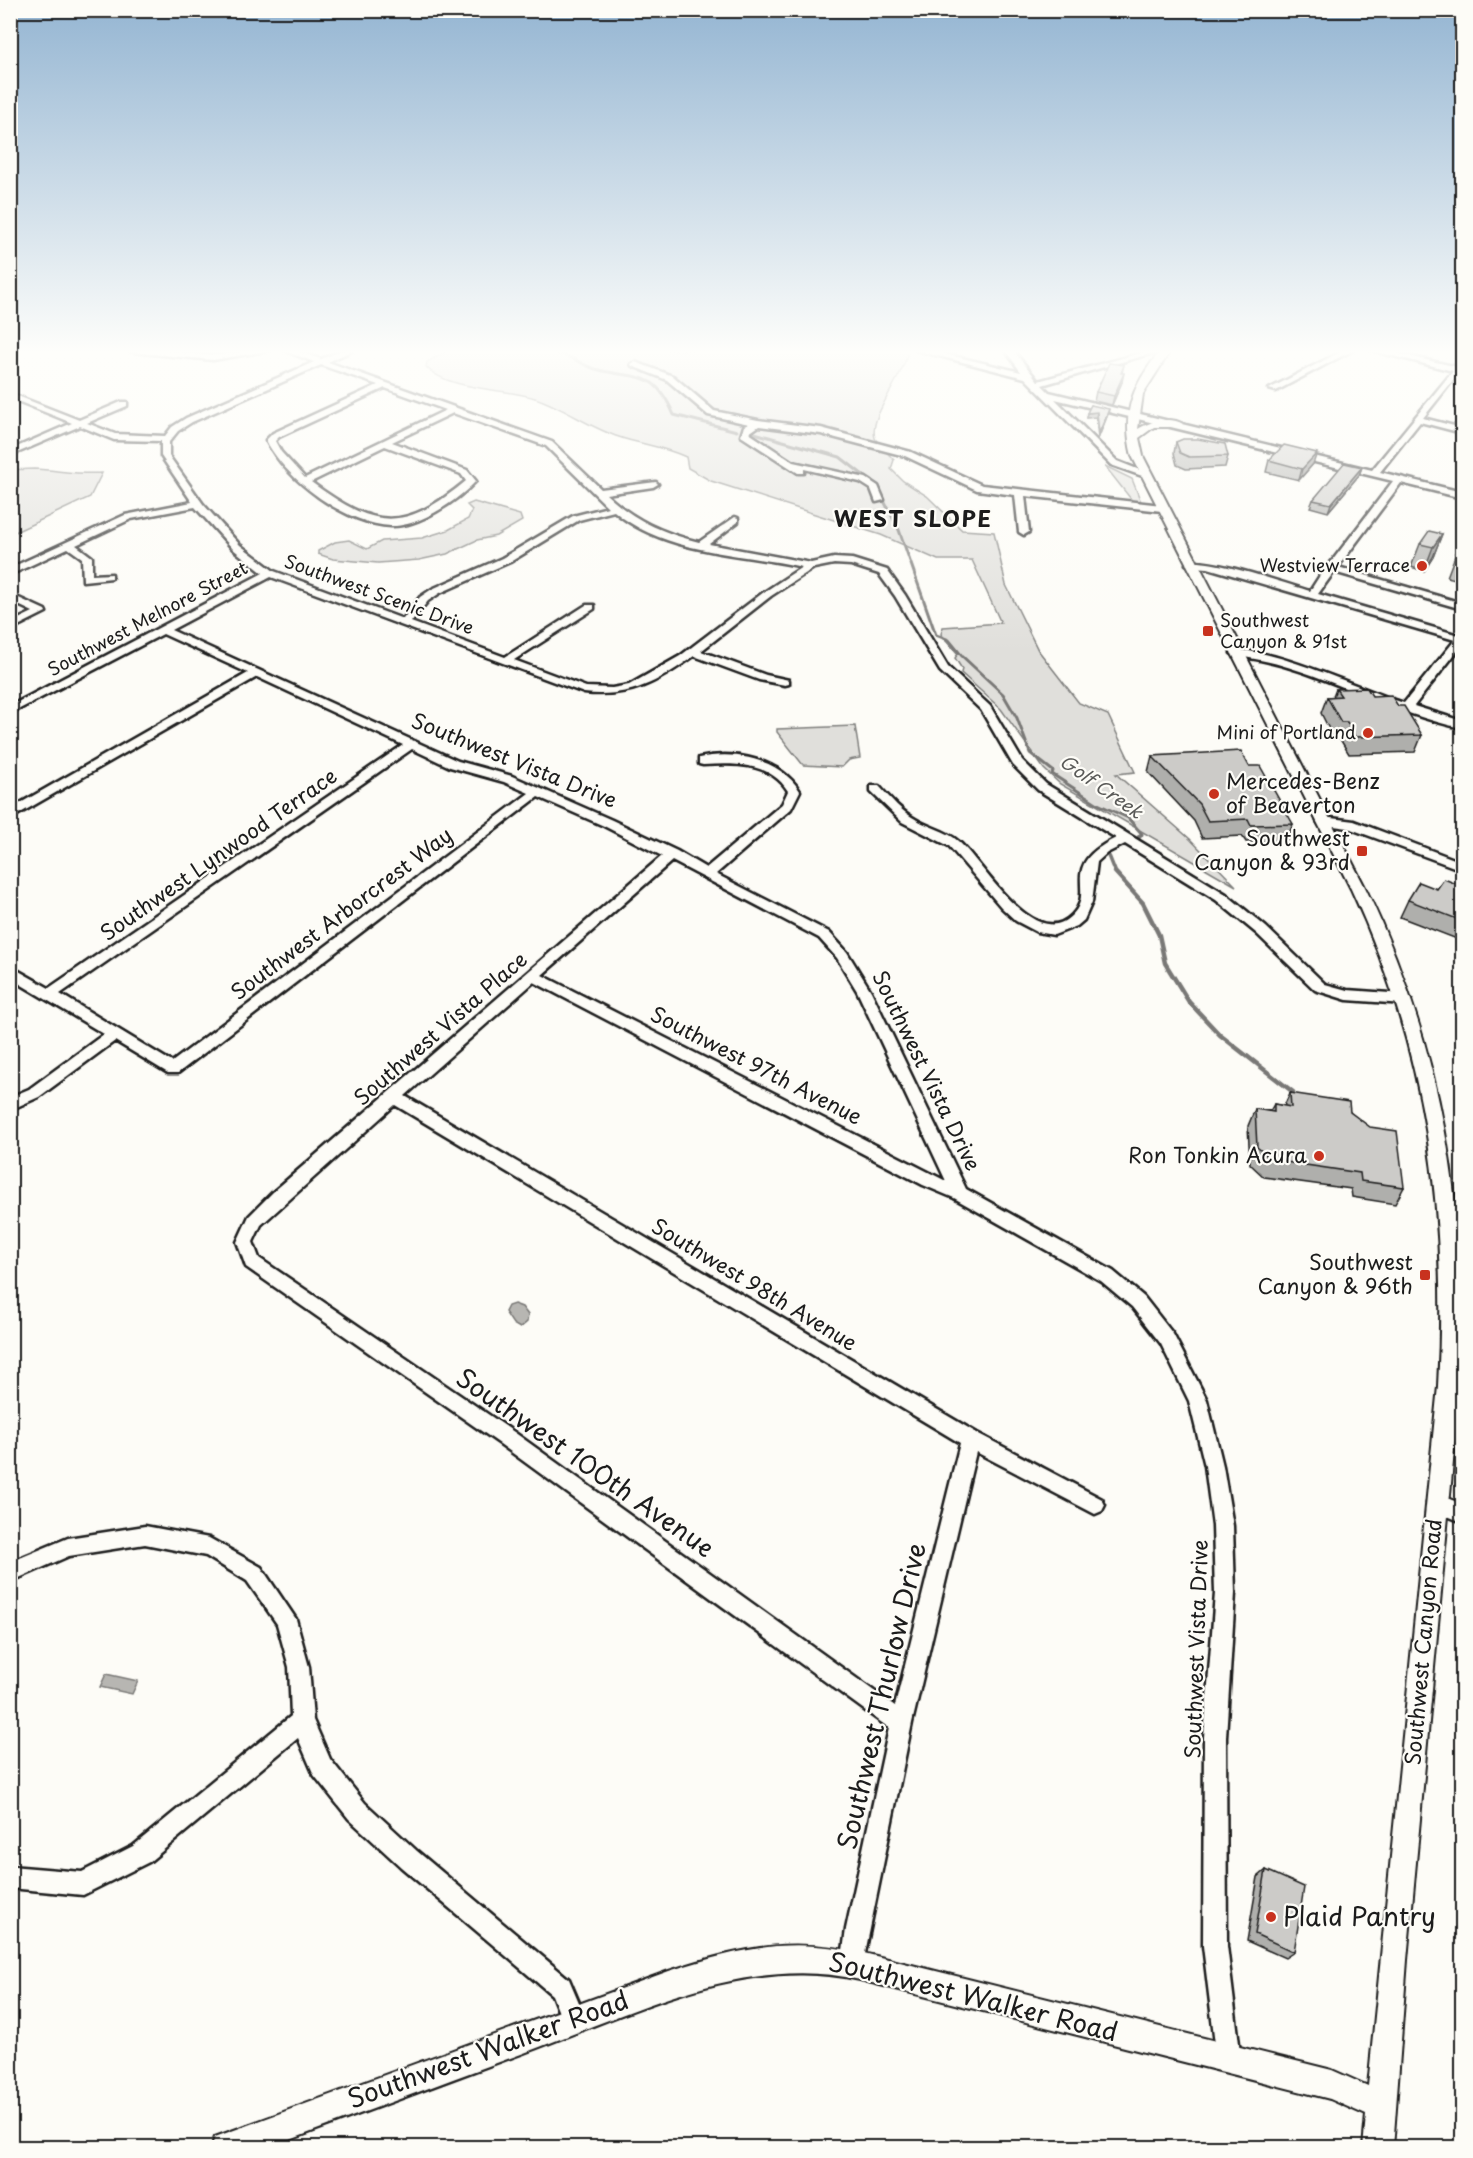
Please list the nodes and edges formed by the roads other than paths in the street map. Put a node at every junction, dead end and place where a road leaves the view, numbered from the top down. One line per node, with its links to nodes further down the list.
1 (166, 451): 23 (street, Southwest Scenic Drive)
2 (277, 451): 17 (street)
3 (370, 451): 17 (street)
4 (407, 451): 17 (street)
5 (559, 451): 19 (street)
6 (772, 451): 12 (street)
7 (896, 451): 20 (street)
8 (1102, 451): 15 (street)
9 (1137, 451): 15 (main road, Southwest Canyon Road)
10 (1285, 451): 14 (street)
11 (1392, 451): 14 (street)
12 (794, 464): 13 (street); 22 (street)
13 (803, 472)
14 (1375, 473): 16 (street)
15 (1145, 474): 25 (main road, Southwest Canyon Road)
16 (1399, 480): 21 (street); 32 (street)
17 (303, 482)
18 (653, 484): 19 (street)
19 (601, 492): 24 (street)
20 (1020, 494): 25 (street); 27 (street)
21 (1462, 495)
22 (879, 500)
23 (197, 504): 29 (street); 34 (street, Southwest Scenic Drive)
24 (615, 508): 28 (street); 40 (street)
25 (1162, 508): 30 (main road, Southwest Canyon Road)
26 (735, 520): 28 (street)
27 (1024, 532)
28 (702, 544): 31 (street)
29 (70, 545): 33 (street); 35 (street)
30 (1191, 564): 36 (street); 45 (main road, Southwest Canyon Road)
31 (811, 566): 44 (street, Southwest Scenic Drive); 58 (street)
32 (1330, 568): 36 (street); 38 (street)
33 (10, 572)
34 (270, 573): 40 (street, Southwest Scenic Drive); 42 (street, Southwest Melnore Street)
35 (108, 576)
36 (1312, 595): 43 (street)
37 (10, 597): 41 (street)
38 (1462, 606)
39 (590, 607): 46 (street)
40 (406, 622): 46 (street, Southwest Scenic Drive)
41 (10, 627)
42 (163, 630): 47 (street, Southwest Vista Drive); 50 (street, Southwest Melnore Street)
43 (1462, 639): 49 (street)
44 (692, 651): 46 (street, Southwest Scenic Drive); 48 (street)
45 (1236, 653): 49 (street); 57 (main road, Southwest Canyon Road)
46 (507, 660)
47 (255, 674): 52 (street, Southwest Vista Drive); 56 (street)
48 (785, 682)
49 (1408, 706): 51 (street)
50 (10, 711)
51 (1462, 725)
52 (410, 745): 55 (street, Southwest Vista Drive); 64 (street, Southwest Lynwood Terrace)
53 (703, 761): 61 (street)
54 (875, 789): 58 (street)
55 (537, 792): 59 (street, Southwest Vista Drive); 66 (street, Southwest Arborcrest Way)
56 (10, 815)
57 (1323, 821): 60 (street); 65 (main road, Southwest Canyon Road)
58 (1127, 838): 65 (street)
59 (672, 854): 61 (street, Southwest Vista Drive); 63 (street, Southwest Vista Place)
60 (1462, 866)
61 (706, 875): 69 (street, Southwest Vista Drive)
62 (10, 971): 64 (street)
63 (533, 976): 67 (street, Southwest Vista Place); 69 (street, Southwest 97th Avenue)
64 (49, 995): 66 (street)
65 (1404, 999): 70 (main road, Southwest Canyon Road)
66 (113, 1035): 68 (street)
67 (394, 1097): 71 (street, Southwest Vista Place); 72 (street, Southwest 98th Avenue)
68 (10, 1104)
69 (960, 1192): 81 (street, Southwest Vista Drive)
70 (1455, 1213): 74 (main road, Southwest Canyon Road)
71 (245, 1242): 77 (street, Southwest 100th Avenue)
72 (970, 1440): 73 (street, Southwest 98th Avenue); 77 (street, Southwest Thurlow Drive)
73 (1095, 1504)
74 (1450, 1508): 82 (main road, Southwest Canyon Road)
75 (10, 1572): 76 (street)
76 (302, 1721): 78 (street); 80 (street)
77 (902, 1723): 79 (street, Southwest Thurlow Drive)
78 (10, 1877)
79 (853, 1965): 80 (main road, Southwest Walker Road); 81 (main road, Southwest Walker Road)
80 (574, 2019): 83 (main road, Southwest Walker Road)
81 (1229, 2060): 82 (main road, Southwest Walker Road)
82 (1381, 2107): 84 (main road, Southwest Canyon Road)
83 (226, 2148)
84 (1378, 2148)

